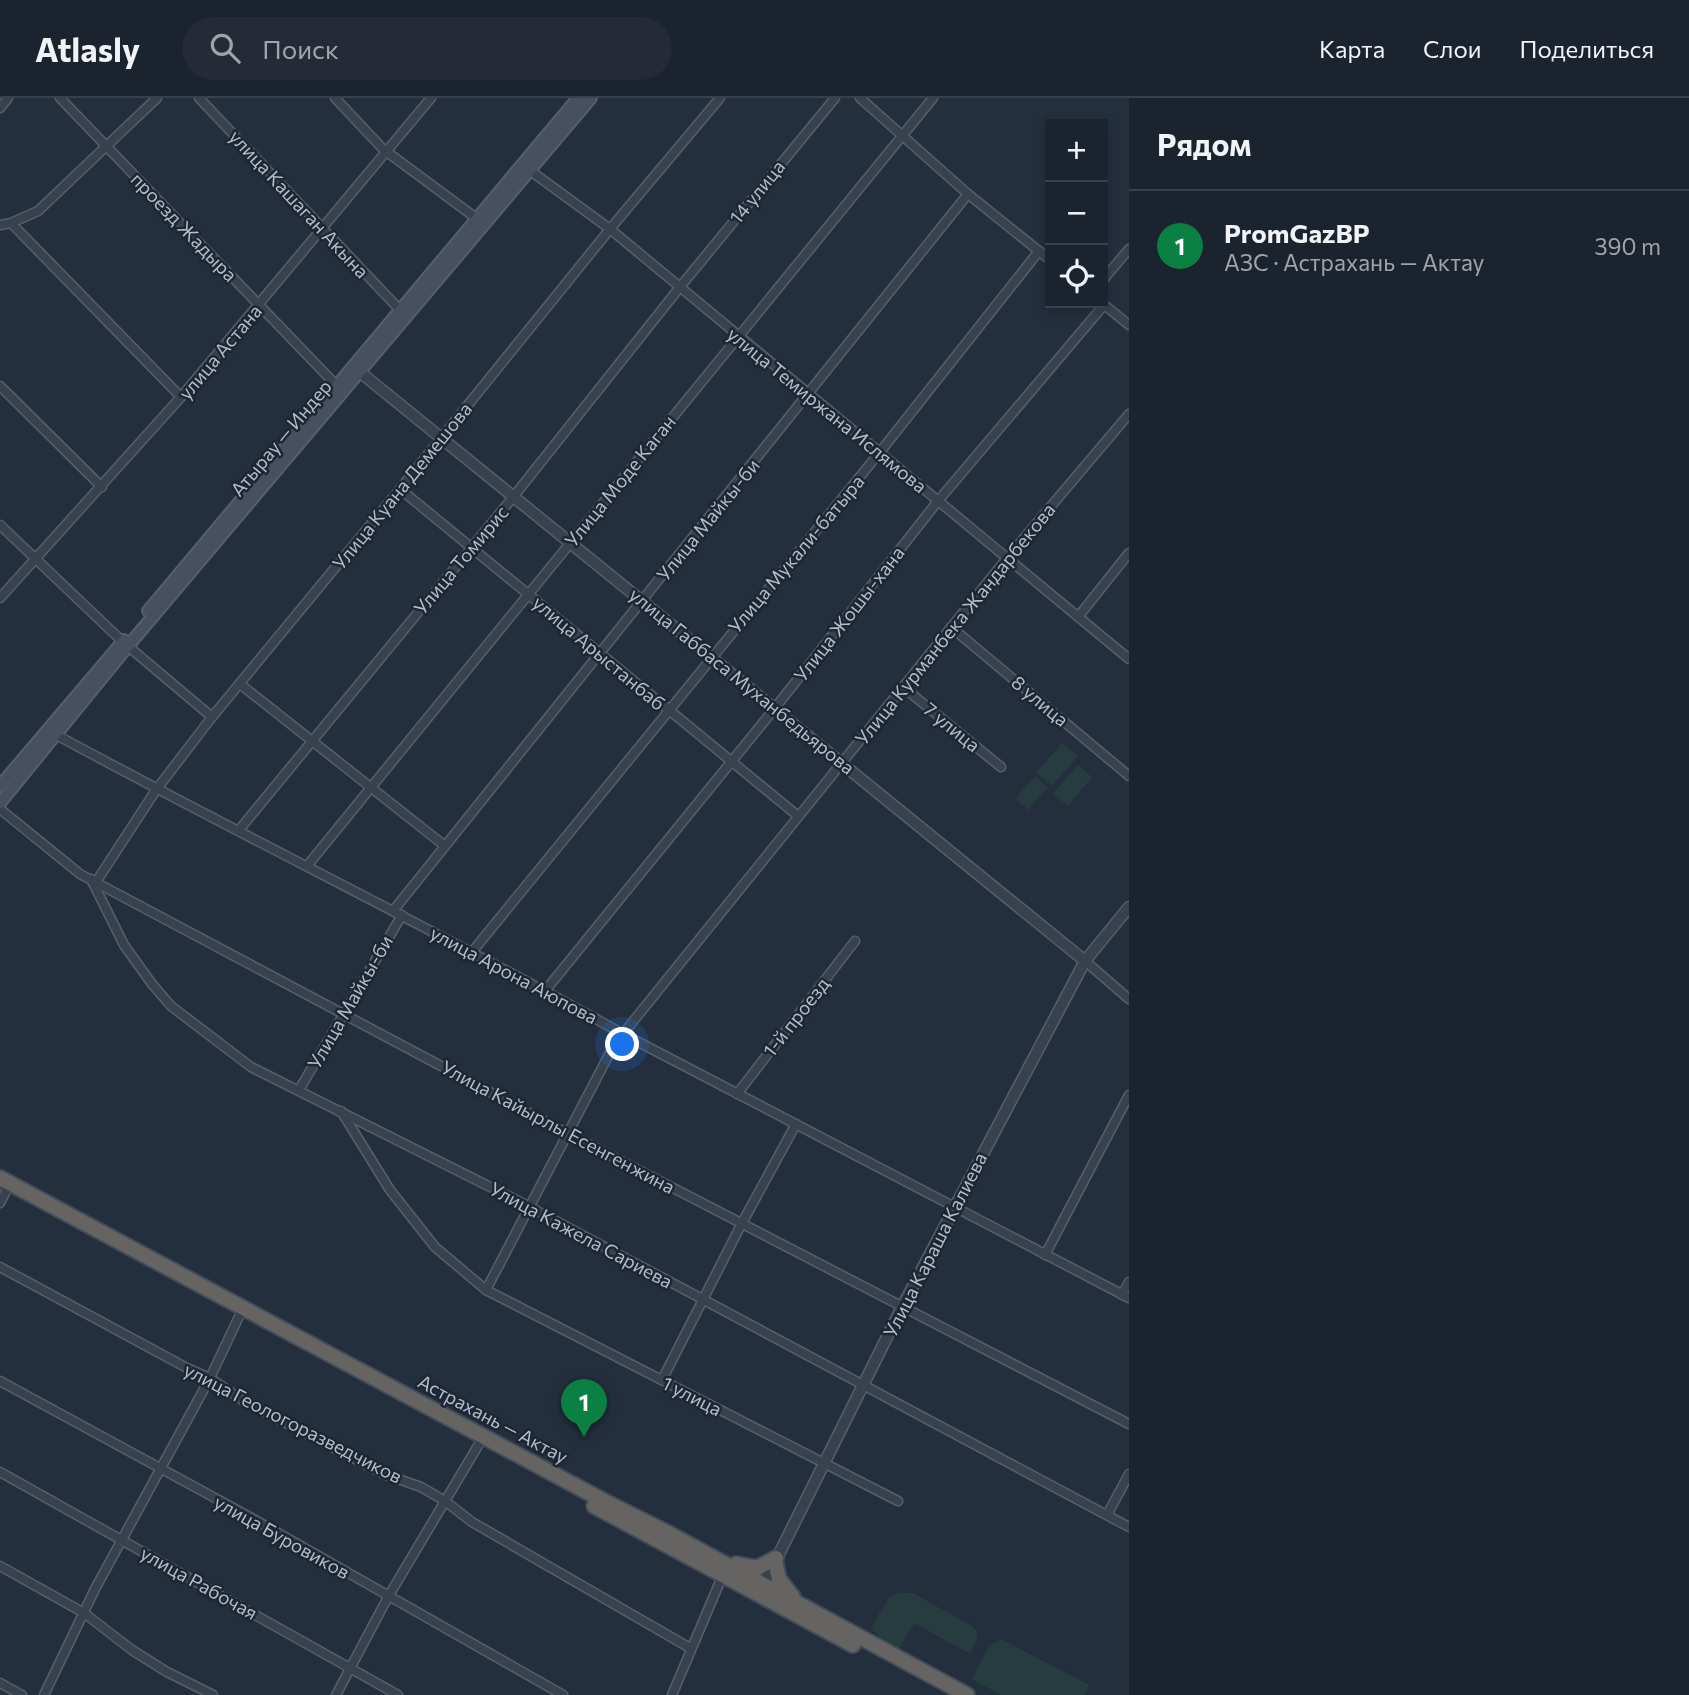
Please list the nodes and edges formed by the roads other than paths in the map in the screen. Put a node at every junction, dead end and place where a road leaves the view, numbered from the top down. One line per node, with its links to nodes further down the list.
1 (8, 98): 13 (street)
2 (60, 98): 15 (street, проезд Жадыра)
3 (157, 98): 15 (street)
4 (199, 98): 22 (street, улица Кашаган Акына)
5 (335, 98): 16 (street)
6 (431, 98): 16 (street, улица Астана)
7 (578, 98): 17 (main road, Атырау — Индер)
8 (591, 98): 17 (main road, Атырау — Индер)
9 (720, 98): 23 (street, Улица Куана Демешова)
10 (835, 98): 28 (street, 14 улица)
11 (860, 98): 14 (street)
12 (933, 98): 14 (street, Улица Моде Каган)
13 (0, 108)
14 (902, 136): 18 (street); 34 (street, Улица Моде Каган)
15 (106, 147): 20 (street); 29 (street, проезд Жадыра)
16 (387, 152): 19 (street); 22 (street, улица Астана)
17 (526, 167): 19 (main road, Атырау — Индер); 23 (street, улица Темиржана Ислямова); 35 (main road, Атырау — Индер)
18 (968, 194): 25 (street); 38 (street, Улица Майкы-би)
19 (476, 218): 32 (main road, Атырау — Индер)
20 (11, 223): 21 (street); 39 (street)
21 (0, 225)
22 (323, 229): 29 (street, улица Астана); 32 (street, улица Кашаган Акына)
23 (610, 229): 28 (street, улица Темиржана Ислямова); 41 (street, Улица Куана Демешова)
24 (1129, 249): 27 (street)
25 (1039, 251): 26 (street); 42 (street, Улица Мукали-батыра)
26 (1045, 256)
27 (1108, 273)
28 (680, 287): 34 (street, улица Темиржана Ислямова); 45 (street, Улица Томирис)
29 (260, 305): 37 (street, проезд Жадыра); 39 (street, улица Астана)
30 (1100, 308): 46 (street, Улица Жошы-хана)
31 (1108, 308): 33 (street)
32 (400, 310): 35 (main road, Атырау — Индер)
33 (1129, 325)
34 (738, 337): 38 (street, улица Темиржана Ислямова); 48 (street, Улица Моде Каган)
35 (356, 368): 37 (main road, Атырау — Индер); 41 (street, улица Габбаса Муханбедьярова); 58 (main road, Атырау — Индер)
36 (0, 386): 43 (street)
37 (337, 386): 58 (main road, Атырау — Индер)
38 (809, 394): 42 (street, улица Темиржана Ислямова); 55 (street, Улица Майкы-би)
39 (181, 397): 43 (street, улица Астана)
40 (1129, 414): 52 (street, Улица Курманбека Жандарбекова)
41 (442, 438): 44 (street, Улица Куана Демешова); 45 (street, улица Габбаса Муханбедьярова)
42 (880, 452): 46 (street, улица Темиржана Ислямова); 60 (street, Улица Мукали-батыра)
43 (102, 487): 51 (street, улица Астана)
44 (400, 489): 49 (street, улица Арыстанбаб); 62 (street, Улица Куана Демешова)
45 (514, 496): 48 (street, улица Габбаса Муханбедьярова); 49 (street, Улица Томирис)
46 (938, 501): 52 (street, улица Темиржана Ислямова); 64 (street, Улица Жошы-хана)
47 (0, 525): 51 (street)
48 (570, 542): 53 (street, Улица Моде Каган); 55 (street, улица Габбаса Муханбедьярова)
49 (472, 547): 53 (street, улица Арыстанбаб); 68 (street, Улица Томирис)
50 (1129, 553): 56 (street)
51 (35, 557): 54 (street, улица Астана); 58 (street)
52 (1008, 557): 56 (street, улица Темиржана Ислямова); 57 (street, Улица Курманбека Жандарбекова)
53 (528, 594): 59 (street, улица Арыстанбаб); 74 (street, Улица Моде Каган)
54 (0, 598)
55 (643, 601): 59 (street, Улица Майкы-би); 60 (street, улица Габбаса Муханбедьярова)
56 (1078, 617): 61 (street, улица Темиржана Ислямова)
57 (951, 627): 63 (street, Улица Курманбека Жандарбекова); 72 (street, 8 улица)
58 (125, 644): 66 (street); 67 (main road, Атырау — Индер)
59 (600, 652): 65 (street, улица Арыстанбаб); 80 (street, Улица Майкы-би)
60 (712, 656): 64 (street, улица Габбаса Муханбедьярова); 65 (street, Улица Мукали-батыра)
61 (1129, 659)
62 (240, 684): 66 (street, Улица Куана Демешова); 68 (street)
63 (904, 687): 70 (street, Улица Курманбека Жандарбекова); 71 (street, 7 улица)
64 (775, 708): 69 (street, Улица Жошы-хана); 70 (street, улица Габбаса Муханбедьярова)
65 (667, 711): 69 (street, улица Арыстанбаб); 87 (street, Улица Мукали-батыра)
66 (212, 717): 75 (street, Улица Куана Демешова)
67 (52, 733): 73 (main road, Атырау — Индер); 75 (street, улица Арона Аюпова); 76 (main road, Атырау — Индер)
68 (311, 742): 74 (street); 79 (street, Улица Томирис)
69 (731, 762): 78 (street, улица Арыстанбаб); 89 (street, Улица Жошы-хана)
70 (843, 762): 78 (street, Улица Курманбека Жандарбекова); 88 (street, улица Габбаса Муханбедьярова)
71 (1001, 767)
72 (1129, 776)
73 (0, 786)
74 (370, 788): 80 (street); 81 (street, Улица Моде Каган)
75 (156, 790): 79 (street, улица Арона Аюпова); 82 (street, Улица Куана Демешова)
76 (0, 803)
77 (0, 809): 82 (street, Улица Кайырлы Есенгенжина)
78 (798, 817): 92 (street, Улица Курманбека Жандарбекова)
79 (239, 830): 81 (street, улица Арона Аюпова)
80 (445, 846): 84 (street, Улица Майкы-би)
81 (307, 866): 84 (street, улица Арона Аюпова)
82 (93, 881): 91 (street, Улица Кайырлы Есенгенжина); 93 (street, Улица Кажела Сариева)
83 (1129, 907): 88 (street, Улица Караша Калиева)
84 (393, 911): 85 (street, улица Арона Аюпова)
85 (402, 915): 87 (street, улица Арона Аюпова); 91 (street, Улица Майкы-би)
86 (855, 941): 94 (street, 1-й проезд)
87 (472, 952): 89 (street, улица Арона Аюпова)
88 (1085, 961): 90 (street, улица Габбаса Муханбедьярова); 101 (street, Улица Караша Калиева)
89 (545, 991): 92 (street, улица Арона Аюпова)
90 (1129, 999)
91 (344, 1013): 93 (street, Улица Майкы-би); 98 (street, Улица Кайырлы Есенгенжина)
92 (623, 1034): 94 (street, улица Арона Аюпова); 98 (street, Улица Курманбека Жандарбекова)
93 (299, 1090): 96 (street, Улица Кажела Сариева)
94 (737, 1094): 97 (street, улица Арона Аюпова)
95 (1129, 1095): 103 (street)
96 (341, 1111): 100 (street, Улица Кажела Сариева); 106 (street, 1 улица)
97 (796, 1124): 101 (street, улица Арона Аюпова); 102 (street)
98 (567, 1133): 100 (street, Улица Курманбека Жандарбекова); 102 (street, Улица Кайырлы Есенгенжина)
99 (1, 1190): 110 (highway, Астрахань — Актау)
100 (528, 1206): 106 (street, Улица Курманбека Жандарбекова); 108 (street, Улица Кажела Сариева)
101 (954, 1207): 103 (street, улица Арона Аюпова); 109 (street, Улица Караша Калиева)
102 (742, 1223): 108 (street); 109 (street, Улица Кайырлы Есенгенжина)
103 (1045, 1255): 107 (street, улица Арона Аюпова)
104 (0, 1267): 111 (street, улица Геологоразведчиков)
105 (1129, 1282): 107 (street)
106 (486, 1290): 112 (street, 1 улица)
107 (1126, 1296)
108 (704, 1300): 112 (street); 114 (street, Улица Кажела Сариева)
109 (902, 1307): 114 (street, Улица Караша Калиева); 115 (street, Улица Кайырлы Есенгенжина)
110 (241, 1312): 111 (street); 116 (highway, Астрахань — Актау); 128 (highway, Астрахань — Актау)
111 (211, 1378): 118 (street); 121 (street, улица Геологоразведчиков)
112 (662, 1380): 117 (street, 1 улица)
113 (0, 1381): 118 (street, улица Буровиков)
114 (864, 1384): 117 (street, Улица Караша Калиева); 123 (street, Улица Кажела Сариева)
115 (1129, 1424)
116 (479, 1444): 121 (street); 128 (highway, Астрахань — Актау)
117 (825, 1463): 122 (street, 1 улица); 126 (street, Улица Караша Калиева)
118 (160, 1470): 125 (street); 130 (street, улица Буровиков)
119 (0, 1472): 125 (street, улица Рабочая)
120 (1129, 1474): 123 (street)
121 (445, 1501): 130 (street); 133 (street, улица Геологоразведчиков)
122 (898, 1501)
123 (1107, 1515): 124 (street, Улица Кажела Сариева)
124 (1129, 1527)
125 (122, 1540): 132 (street); 134 (street, улица Рабочая)
126 (776, 1560): 128 (highway); 129 (street, Улица Караша Калиева); 131 (highway)
127 (0, 1566): 132 (street)
128 (725, 1570): 129 (highway, Астрахань — Актау); 133 (street)
129 (762, 1590): 131 (highway, Астрахань — Актау); 143 (highway, Астрахань — Актау)
130 (388, 1597): 134 (street); 141 (street, улица Буровиков)
131 (801, 1605): 144 (highway, Астрахань — Актау)
132 (84, 1613): 137 (street); 138 (street)
133 (690, 1648): 142 (street)
134 (351, 1669): 139 (street); 140 (street, улица Рабочая)
135 (0, 1683): 136 (street)
136 (22, 1695)
137 (44, 1695)
138 (213, 1695)
139 (336, 1695)
140 (398, 1695)
141 (563, 1695)
142 (672, 1695)
143 (948, 1695)
144 (967, 1695)

